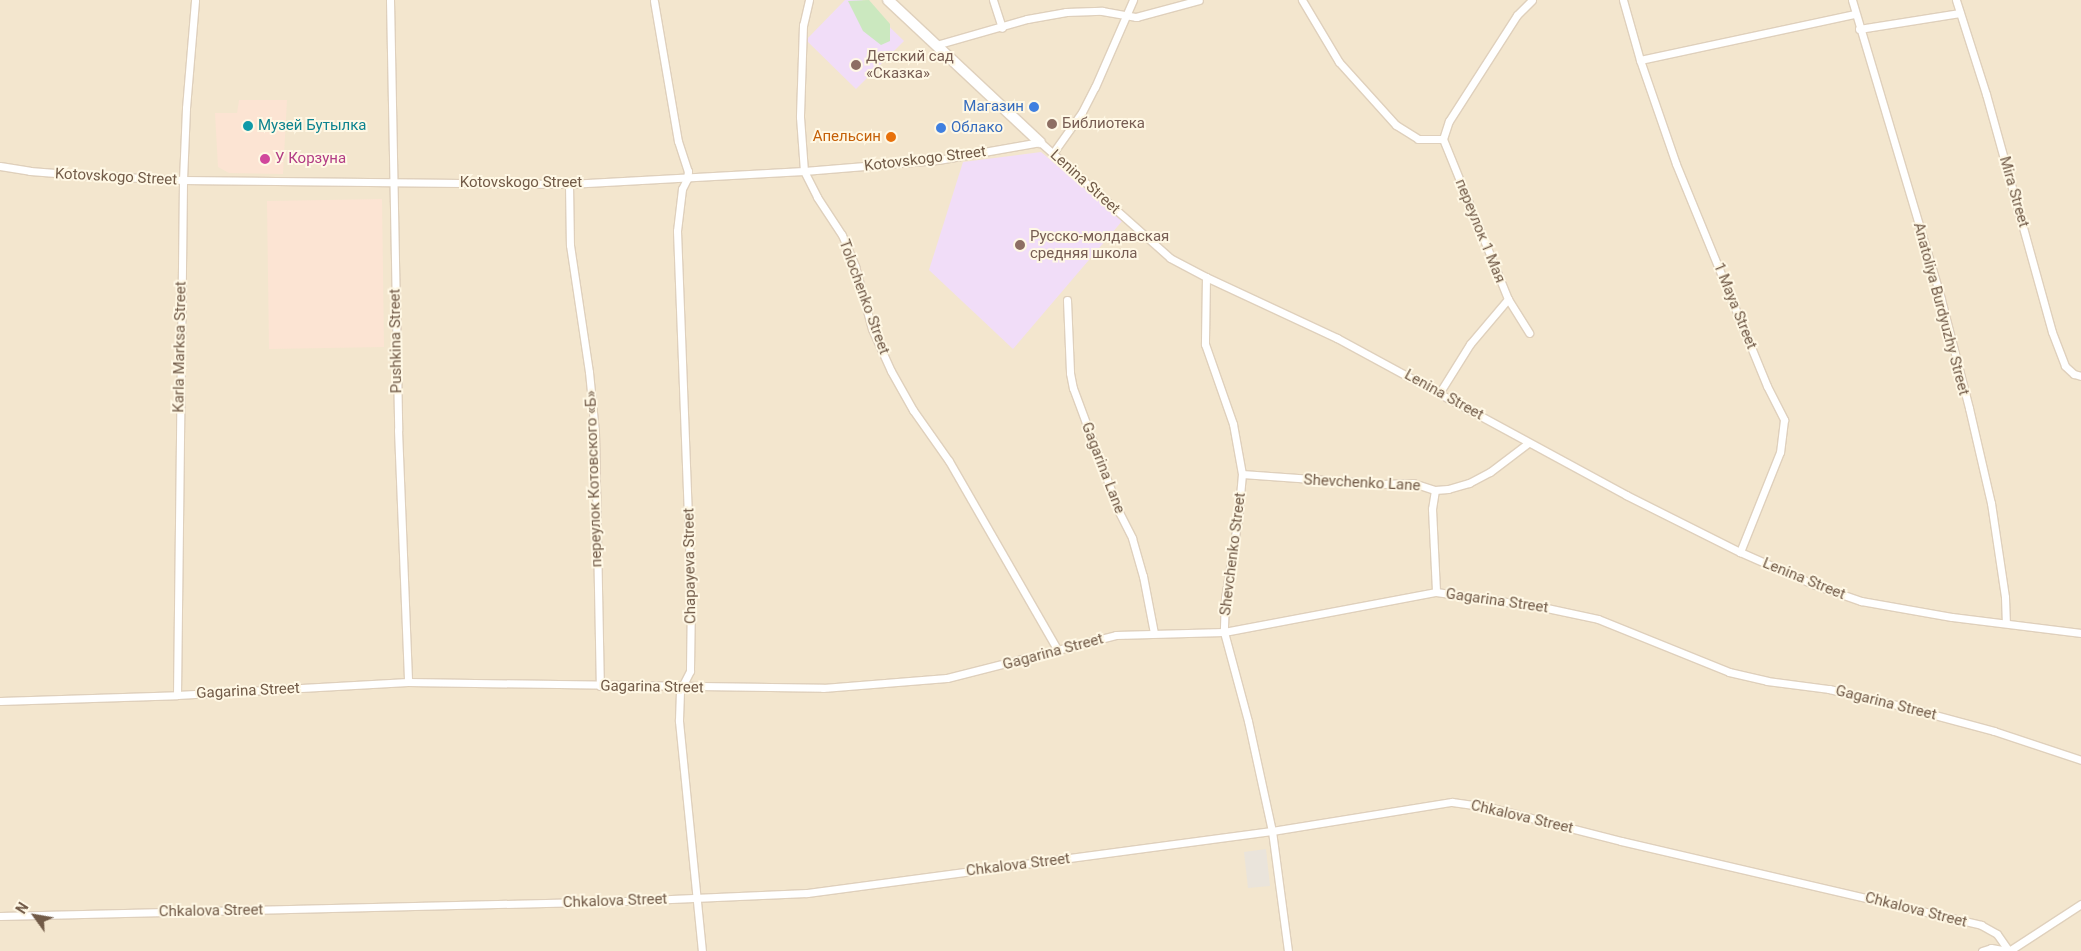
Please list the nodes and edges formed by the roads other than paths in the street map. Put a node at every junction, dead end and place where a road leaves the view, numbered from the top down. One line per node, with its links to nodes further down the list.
1 (195, 0): 27 (street, Karla Marksa Street)
2 (390, 0): 28 (street, Pushkina Street)
3 (809, 0): 25 (street, Tolochenko Street)
4 (888, 0): 19 (street, Lenina Street)
5 (993, 0): 17 (street)
6 (1133, 0): 16 (street)
7 (1199, 0): 16 (street)
8 (1302, 0): 21 (street)
9 (1532, 0): 21 (street)
10 (1623, 0): 20 (street, 1 Maya Street)
11 (1852, 0): 15 (street, Anatoliya Burdyuzhy Street)
12 (1956, 0): 14 (street, Mira Street)
13 (654, 1): 26 (street)
14 (1960, 13): 18 (street); 34 (street, Mira Street)
15 (1855, 14): 18 (street, Anatoliya Burdyuzhy Street); 20 (street)
16 (1125, 15): 17 (street); 23 (street)
17 (1002, 28): 19 (street)
18 (1859, 29): 41 (street, Anatoliya Burdyuzhy Street)
19 (936, 45): 22 (street, Lenina Street)
20 (1640, 60): 39 (street, 1 Maya Street)
21 (1443, 138): 31 (street, переулок 1 Мая)
22 (1040, 142): 23 (street, Lenina Street); 25 (street, Kotovskogo Street)
23 (1053, 153): 30 (street, Lenina Street)
24 (0, 166): 27 (street, Kotovskogo Street)
25 (804, 171): 26 (street, Kotovskogo Street); 45 (street, Tolochenko Street)
26 (687, 179): 29 (street, Kotovskogo Street); 48 (street, Chapayeva Street)
27 (183, 180): 28 (street, Kotovskogo Street); 49 (street, Karla Marksa Street)
28 (393, 183): 29 (street, Kotovskogo Street); 46 (street, Pushkina Street)
29 (569, 184): 47 (street, переулок Котовского «Б»)
30 (1206, 277): 35 (street, Lenina Street); 37 (street, Shevchenko Street)
31 (1508, 299): 33 (street); 35 (street, переулок 1 Мая)
32 (1067, 300): 43 (street, Gagarina Lane)
33 (1529, 333)
34 (2081, 376)
35 (1440, 392): 36 (street, Lenina Street)
36 (1528, 443): 38 (street, Shevchenko Lane); 39 (street, Lenina Street)
37 (1242, 474): 38 (street, Shevchenko Lane); 42 (street, Shevchenko Street)
38 (1435, 490): 40 (street)
39 (1740, 552): 41 (street, Lenina Street)
40 (1436, 592): 42 (street, Gagarina Street); 51 (street, Gagarina Street)
41 (2006, 623): 44 (street, Lenina Street)
42 (1224, 632): 43 (street, Gagarina Street); 52 (street, Shevchenko Street)
43 (1154, 633): 45 (street, Gagarina Street)
44 (2081, 633)
45 (1057, 649): 48 (street, Gagarina Street)
46 (408, 682): 47 (street, Gagarina Street); 49 (street, Gagarina Street)
47 (600, 686): 48 (street, Gagarina Street)
48 (683, 686): 53 (street, Chapayeva Street)
49 (177, 695): 50 (street, Gagarina Street)
50 (0, 701)
51 (2081, 760)
52 (1272, 831): 53 (street, Chkalova Street); 57 (street, Shevchenko Street); 59 (street, Chkalova Street)
53 (696, 898): 55 (street, Chkalova Street); 56 (street, Chapayeva Street)
54 (2081, 904): 59 (street)
55 (0, 916)
56 (702, 951)
57 (1288, 951)
58 (1982, 951): 59 (street)
59 (2009, 951)

